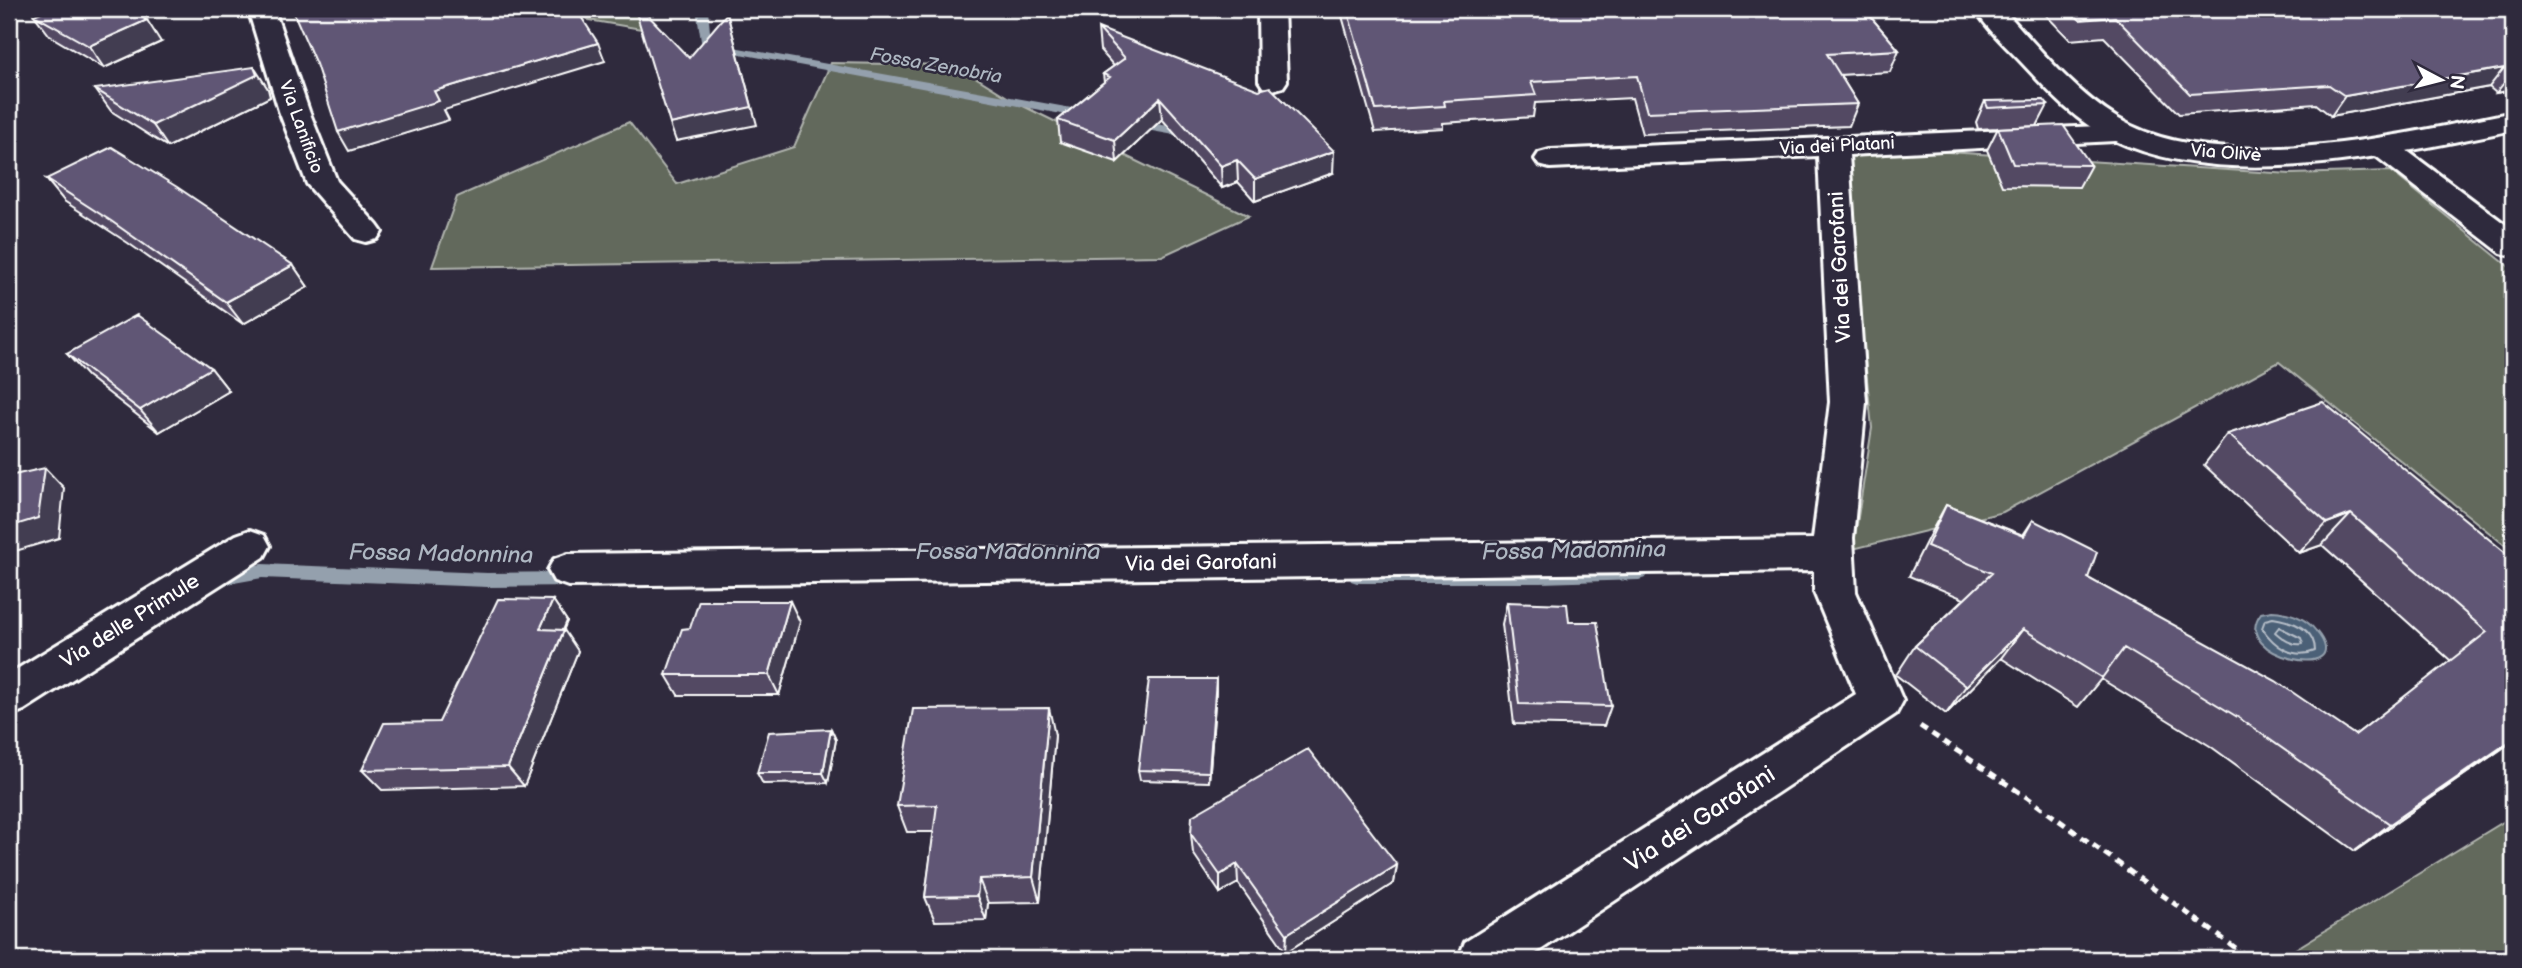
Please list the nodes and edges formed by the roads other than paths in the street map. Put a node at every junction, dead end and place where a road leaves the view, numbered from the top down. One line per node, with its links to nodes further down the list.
1 (261, 9): 10 (street, Via Lanificio)
2 (1271, 9): 4 (street)
3 (1987, 9): 6 (street, Via Olivè)
4 (1273, 81)
5 (2513, 121): 8 (street, Via Olivè)
6 (2123, 134): 7 (street, Via dei Platani); 8 (street, Via Olivè)
7 (1833, 146): 9 (street, Via dei Platani); 13 (street, Via dei Garofani)
8 (2383, 147): 11 (street)
9 (1550, 159)
10 (366, 232)
11 (2513, 246)
12 (250, 546): 15 (street, Via delle Primule)
13 (1833, 555): 14 (street, Via dei Garofani); 16 (street, Via dei Garofani)
14 (568, 570)
15 (9, 697)
16 (1483, 959)

